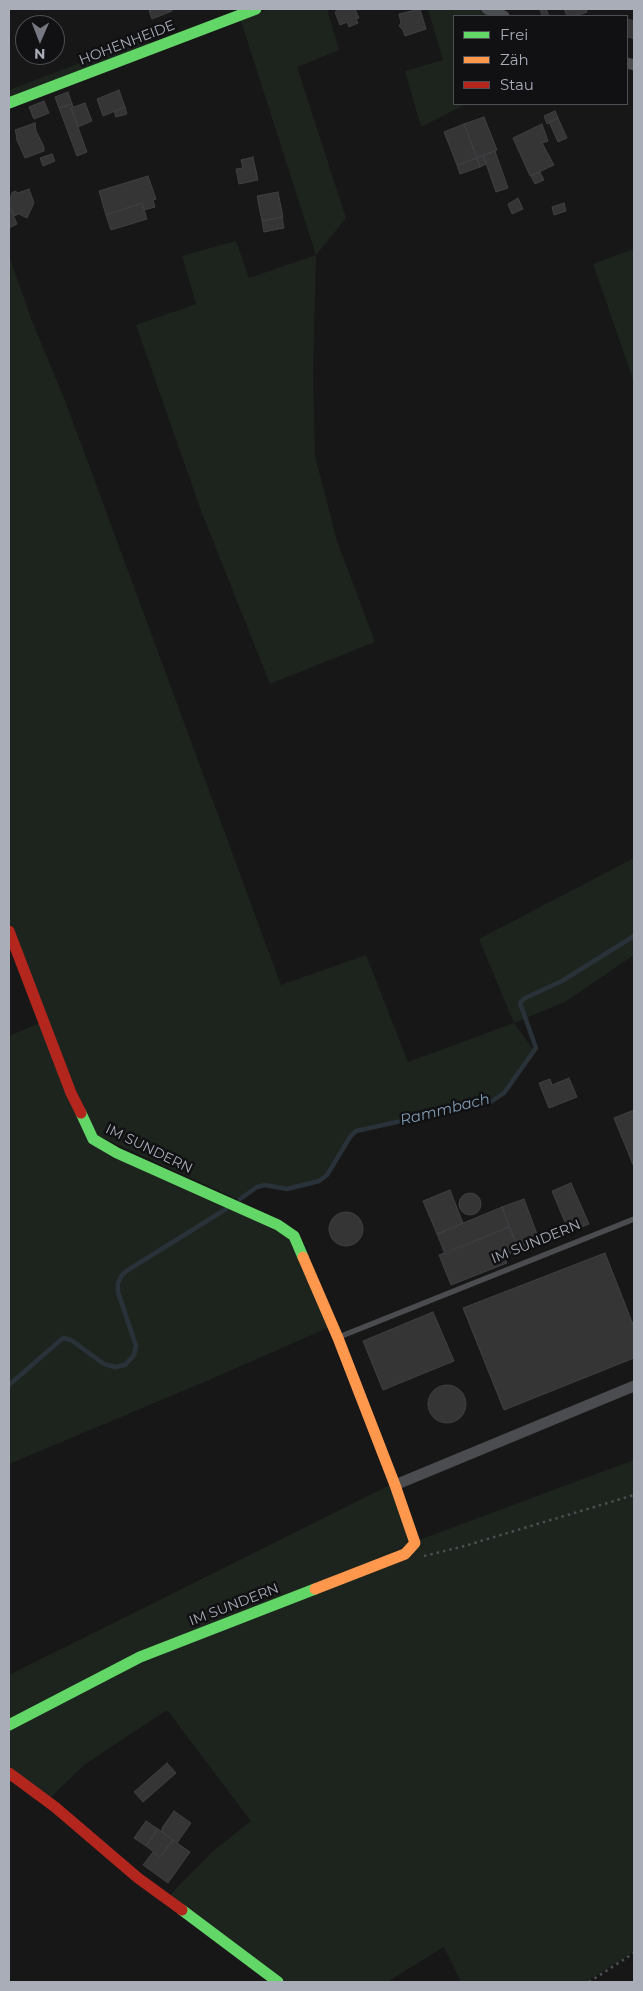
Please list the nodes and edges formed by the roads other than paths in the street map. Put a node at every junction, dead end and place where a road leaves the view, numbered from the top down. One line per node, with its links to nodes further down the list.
1 (256, 9): 4 (street, HOHENHEIDE)
2 (488, 9): 3 (street)
3 (502, 15)
4 (9, 103)
5 (9, 931): 7 (street, IM SUNDERN)
6 (634, 1219): 7 (lane, IM SUNDERN)
7 (338, 1338): 9 (street, IM SUNDERN)
8 (634, 1386): 9 (street)
9 (395, 1485): 10 (street, IM SUNDERN)
10 (9, 1725)
11 (9, 1773): 12 (street)
12 (278, 1982)

